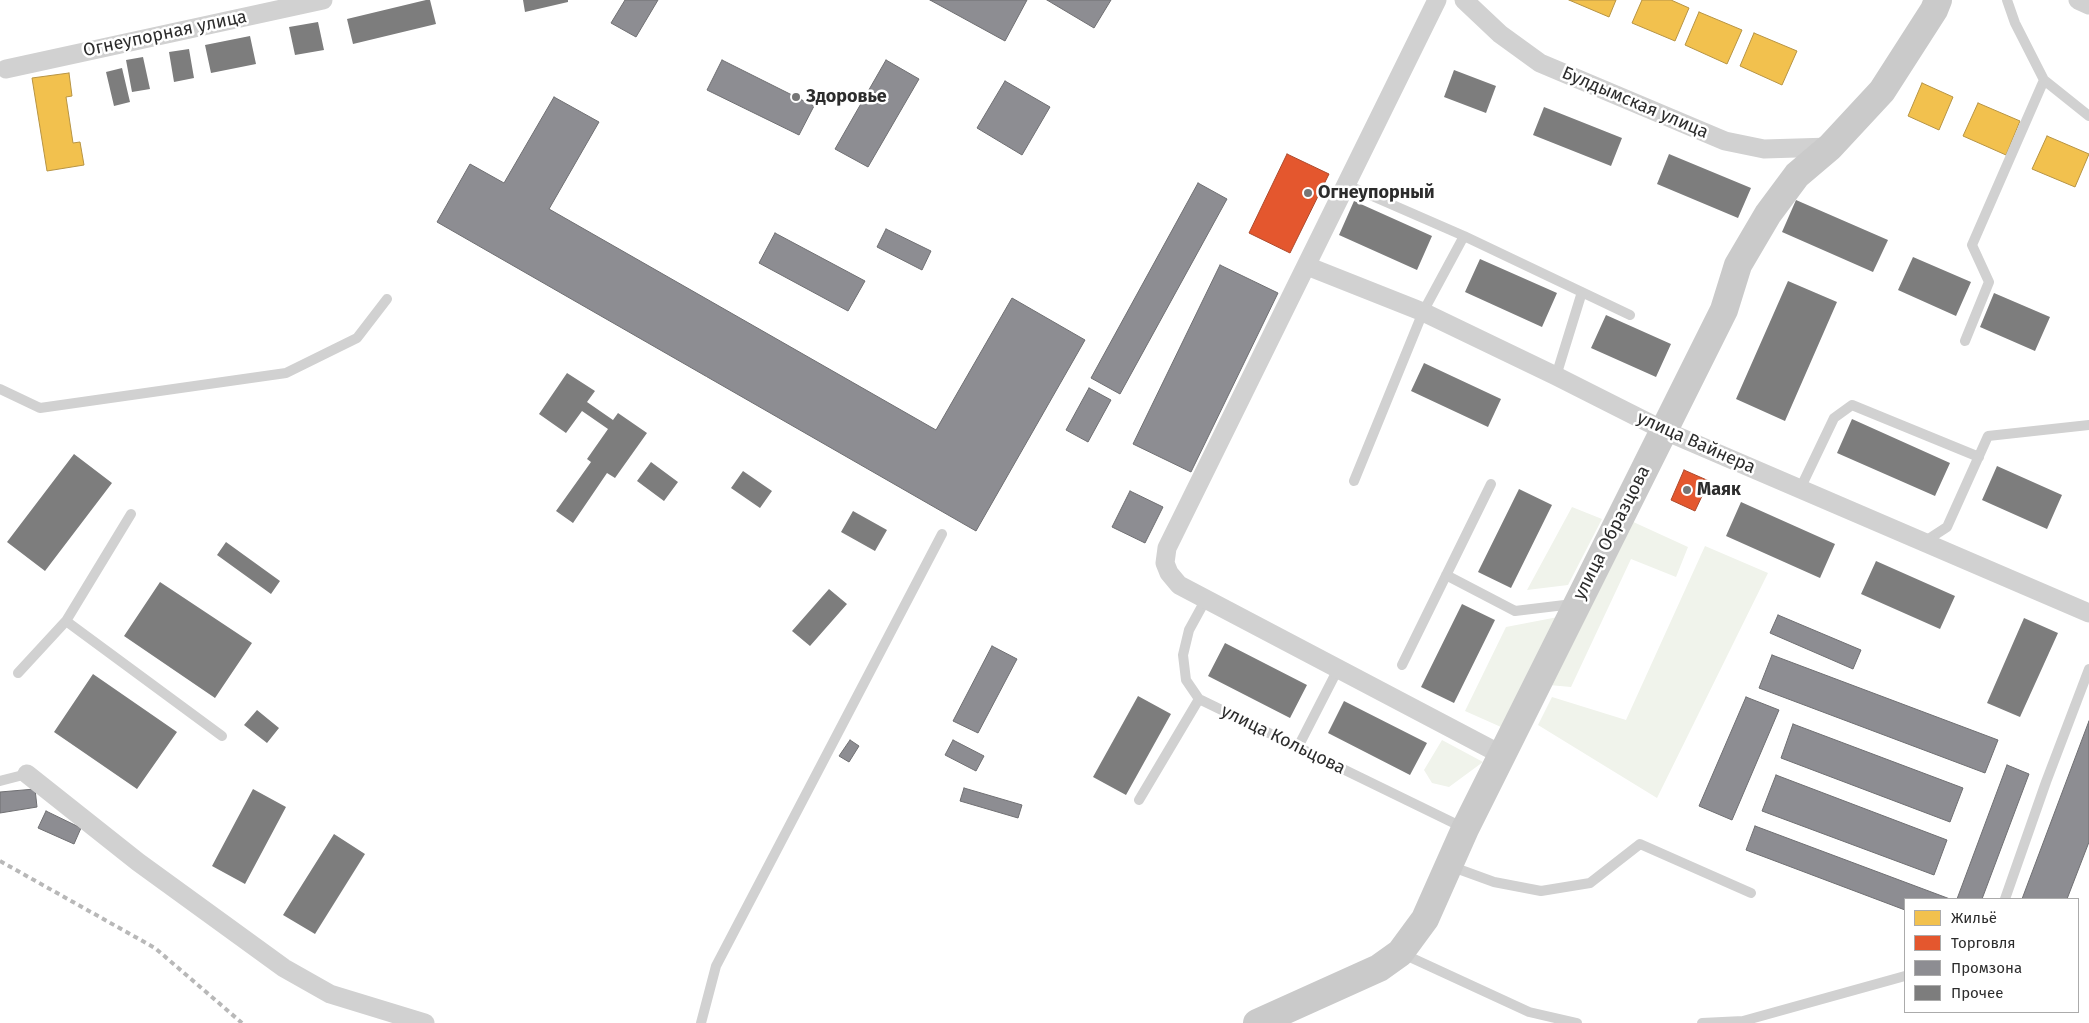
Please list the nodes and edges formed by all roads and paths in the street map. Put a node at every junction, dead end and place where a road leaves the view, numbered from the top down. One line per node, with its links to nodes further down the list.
1 (323, 0): 8 (street, Огнеупорная улица)
2 (1437, 0): 12 (street)
3 (1464, 0): 11 (street, Булдымская улица)
4 (1938, 0): 11 (main road, улица Образцова)
5 (2007, 0): 9 (lane)
6 (2078, 0): 7 (street)
7 (2089, 5)
8 (6, 69)
9 (2044, 80): 10 (lane); 19 (lane)
10 (2089, 116)
11 (1830, 147): 23 (main road, улица Образцова)
12 (1347, 185): 13 (lane); 14 (street)
13 (1464, 236): 15 (lane); 17 (lane)
14 (1307, 266): 17 (street, улица Вайнера); 32 (street)
15 (1582, 292): 18 (lane); 20 (lane)
16 (387, 299): 21 (lane)
17 (1423, 312): 20 (street, улица Вайнера); 25 (lane)
18 (1630, 315)
19 (1965, 340)
20 (1556, 376): 23 (street, улица Вайнера)
21 (0, 389)
22 (2089, 425): 24 (lane)
23 (1663, 430): 27 (street, улица Вайнера); 33 (main road, улица Образцова)
24 (1979, 457): 27 (lane); 30 (lane)
25 (1354, 482)
26 (1491, 484): 31 (lane)
27 (1800, 489): 30 (street, улица Вайнера)
28 (131, 514): 35 (lane)
29 (942, 534): 54 (lane)
30 (1924, 542): 34 (street, улица Вайнера)
31 (1446, 575): 33 (lane); 36 (lane)
32 (1206, 599): 37 (street); 40 (lane, улица Кольцова)
33 (1577, 603): 43 (main road, улица Образцова)
34 (2089, 613)
35 (66, 621): 39 (lane); 41 (lane)
36 (1402, 665)
37 (1338, 669): 42 (lane); 43 (street)
38 (2089, 669): 50 (lane)
39 (18, 673)
40 (1198, 699): 42 (lane, улица Кольцова); 46 (lane)
41 (222, 736)
42 (1298, 747): 47 (lane, улица Кольцова)
43 (1502, 756): 47 (main road, улица Образцова)
44 (27, 774): 45 (lane); 53 (street)
45 (0, 781)
46 (1139, 800)
47 (1465, 828): 48 (main road, улица Образцова)
48 (1449, 865): 49 (lane); 51 (main road, улица Образцова)
49 (1750, 892)
50 (2005, 898)
51 (1400, 953): 55 (main road, улица Образцова); 56 (lane)
52 (1904, 976): 57 (lane)
53 (425, 1023)
54 (701, 1023)
55 (1257, 1023)
56 (1577, 1023)
57 (1702, 1023)

